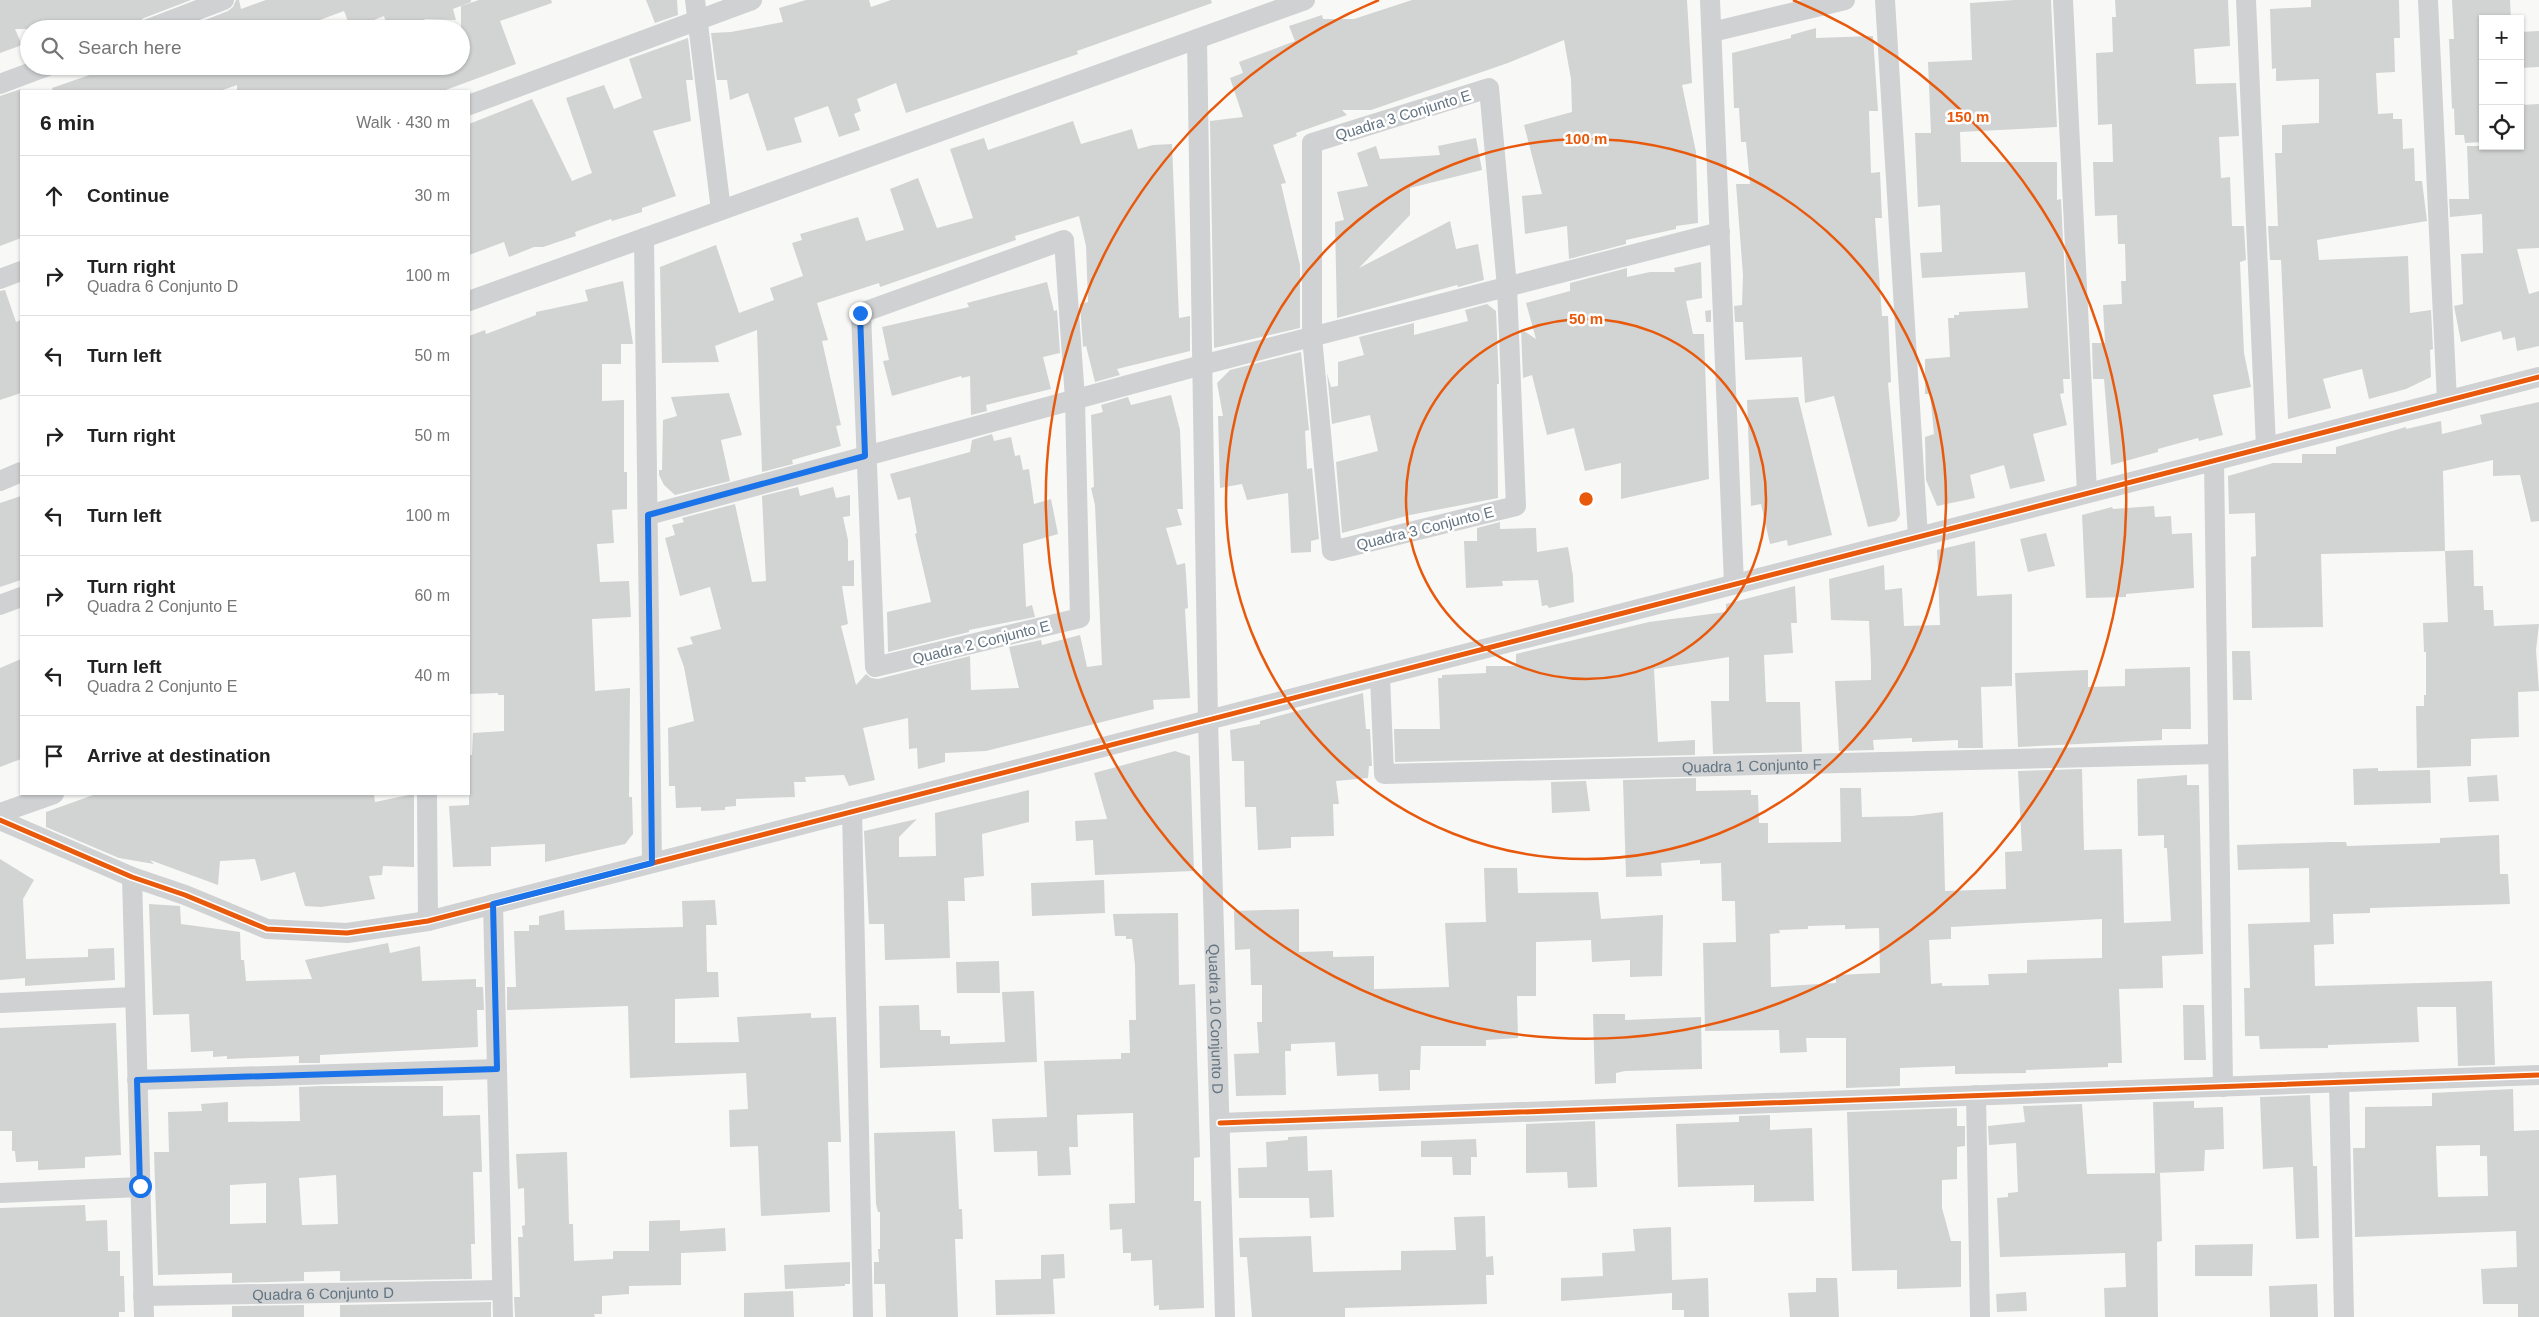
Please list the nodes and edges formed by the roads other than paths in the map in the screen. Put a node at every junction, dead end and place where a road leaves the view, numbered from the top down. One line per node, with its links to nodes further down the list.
1 (224, 0): 11 (street)
2 (695, 0): 12 (street)
3 (752, 0): 12 (street)
4 (1305, 0): 14 (street)
5 (1710, 0): 13 (street)
6 (1845, 0): 13 (street)
7 (1885, 0): 37 (street)
8 (2063, 0): 35 (street)
9 (2246, 0): 30 (street)
10 (2428, 0): 29 (street)
11 (172, 20)
12 (697, 20): 17 (street); 18 (street)
13 (1712, 32): 19 (street)
14 (1197, 39): 18 (street); 26 (street, Quadra 10 Conjunto D)
15 (24, 75): 16 (street)
16 (0, 84)
17 (470, 105)
18 (721, 210): 20 (street)
19 (1720, 232): 23 (street); 38 (street)
20 (644, 238): 24 (street); 36 (street)
21 (20, 271): 22 (street)
22 (0, 279)
23 (1507, 287): 25 (street); 25 (street, Quadra 3 Conjunto E); 25 (street, Quadra 3 Conjunto E)
24 (470, 301)
25 (1312, 337): 26 (street)
26 (1202, 365): 28 (street); 42 (street, Quadra 10 Conjunto D)
27 (2539, 377): 29 (street)
28 (1075, 399): 31 (street); 31 (street, Quadra 2 Conjunto E); 31 (street, Quadra 2 Conjunto E)
29 (2448, 400): 30 (street)
30 (2266, 447): 32 (street)
31 (865, 456): 36 (street)
32 (2214, 461): 35 (street); 43 (street)
33 (20, 472): 34 (street)
34 (0, 480)
35 (2087, 493): 37 (street)
36 (648, 515): 49 (street)
37 (1918, 537): 38 (street)
38 (1734, 584): 41 (street)
39 (20, 597): 40 (street)
40 (0, 605)
41 (1380, 676): 42 (street); 43 (street, Quadra 1 Conjunto F)
42 (1208, 720): 46 (street); 61 (street, Quadra 10 Conjunto D)
43 (2218, 754): 59 (street)
44 (51, 795): 47 (street)
45 (427, 795): 52 (street)
46 (852, 811): 49 (street); 68 (street)
47 (0, 813)
48 (0, 820): 50 (street)
49 (652, 863): 51 (street)
50 (132, 877): 52 (street); 53 (street)
51 (493, 904): 52 (street); 55 (street)
52 (428, 921)
53 (134, 997): 54 (street); 57 (street)
54 (0, 1003)
55 (497, 1069): 57 (street); 64 (street)
56 (2539, 1075): 58 (street)
57 (137, 1080): 62 (street)
58 (2339, 1082): 59 (street); 71 (street)
59 (2222, 1087): 60 (street)
60 (1976, 1095): 61 (street); 70 (street)
61 (1220, 1123): 69 (street, Quadra 10 Conjunto D)
62 (140, 1186): 63 (street); 65 (street)
63 (0, 1193)
64 (502, 1290): 65 (street, Quadra 6 Conjunto D); 67 (street)
65 (143, 1296): 66 (street)
66 (144, 1317)
67 (503, 1317)
68 (863, 1317)
69 (1226, 1317)
70 (1980, 1317)
71 (2344, 1317)

